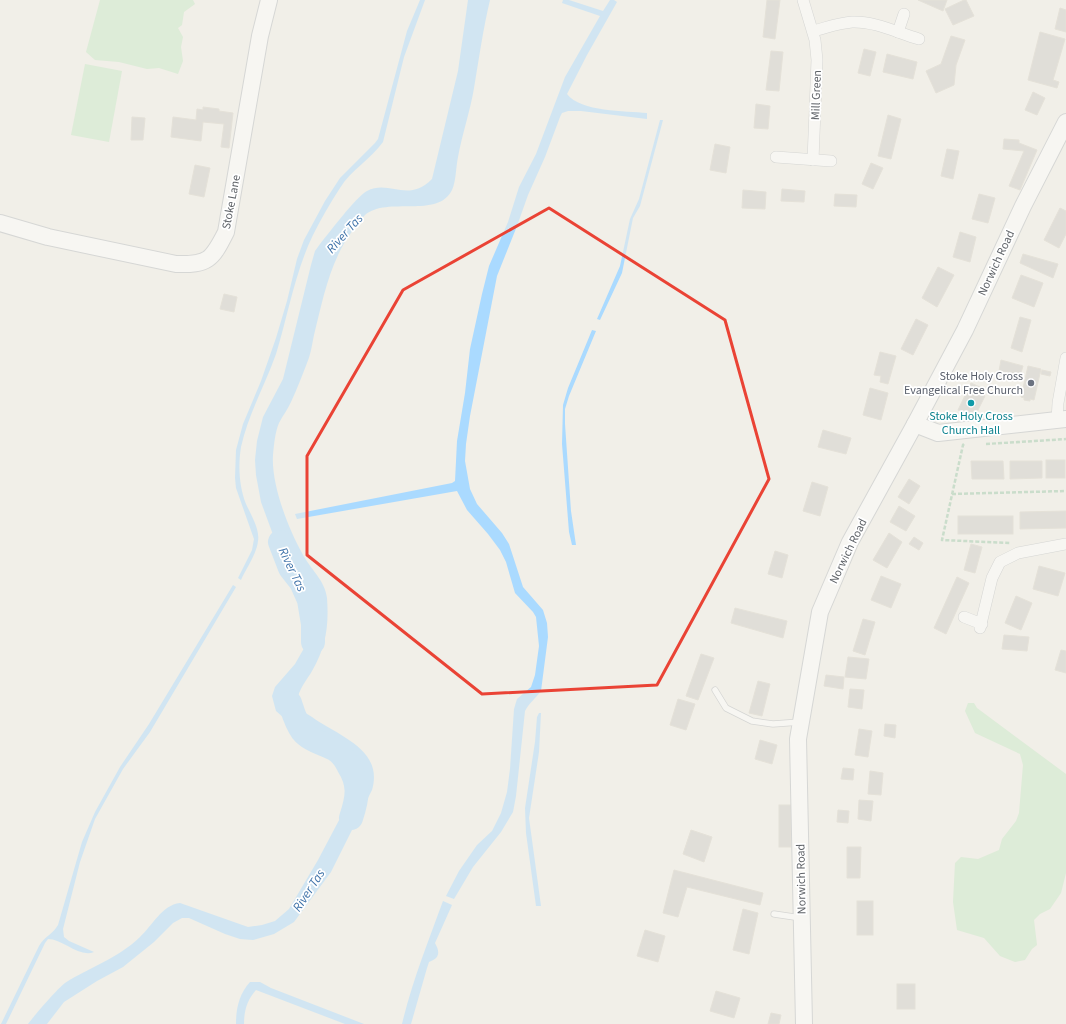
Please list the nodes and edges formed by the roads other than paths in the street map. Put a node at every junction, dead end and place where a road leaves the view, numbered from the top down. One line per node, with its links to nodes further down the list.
1 (270, 0): 11 (street, Stoke Lane)
2 (803, 0): 4 (street, Mill Green)
3 (904, 14): 5 (street)
4 (813, 31): 5 (street); 9 (street, Mill Green)
5 (898, 32): 6 (street)
6 (919, 40)
7 (1066, 122): 14 (street, Norwich Road)
8 (776, 157): 9 (street)
9 (813, 160): 10 (street)
10 (830, 161)
11 (0, 224)
12 (1066, 358): 13 (street)
13 (1061, 420): 14 (street)
14 (915, 424): 18 (street, Norwich Road)
15 (1066, 544): 16 (street)
16 (964, 617)
17 (715, 690): 18 (lane)
18 (801, 722): 20 (street, Norwich Road)
19 (774, 914): 20 (lane)
20 (802, 918): 21 (street, Norwich Road)
21 (804, 1024)

